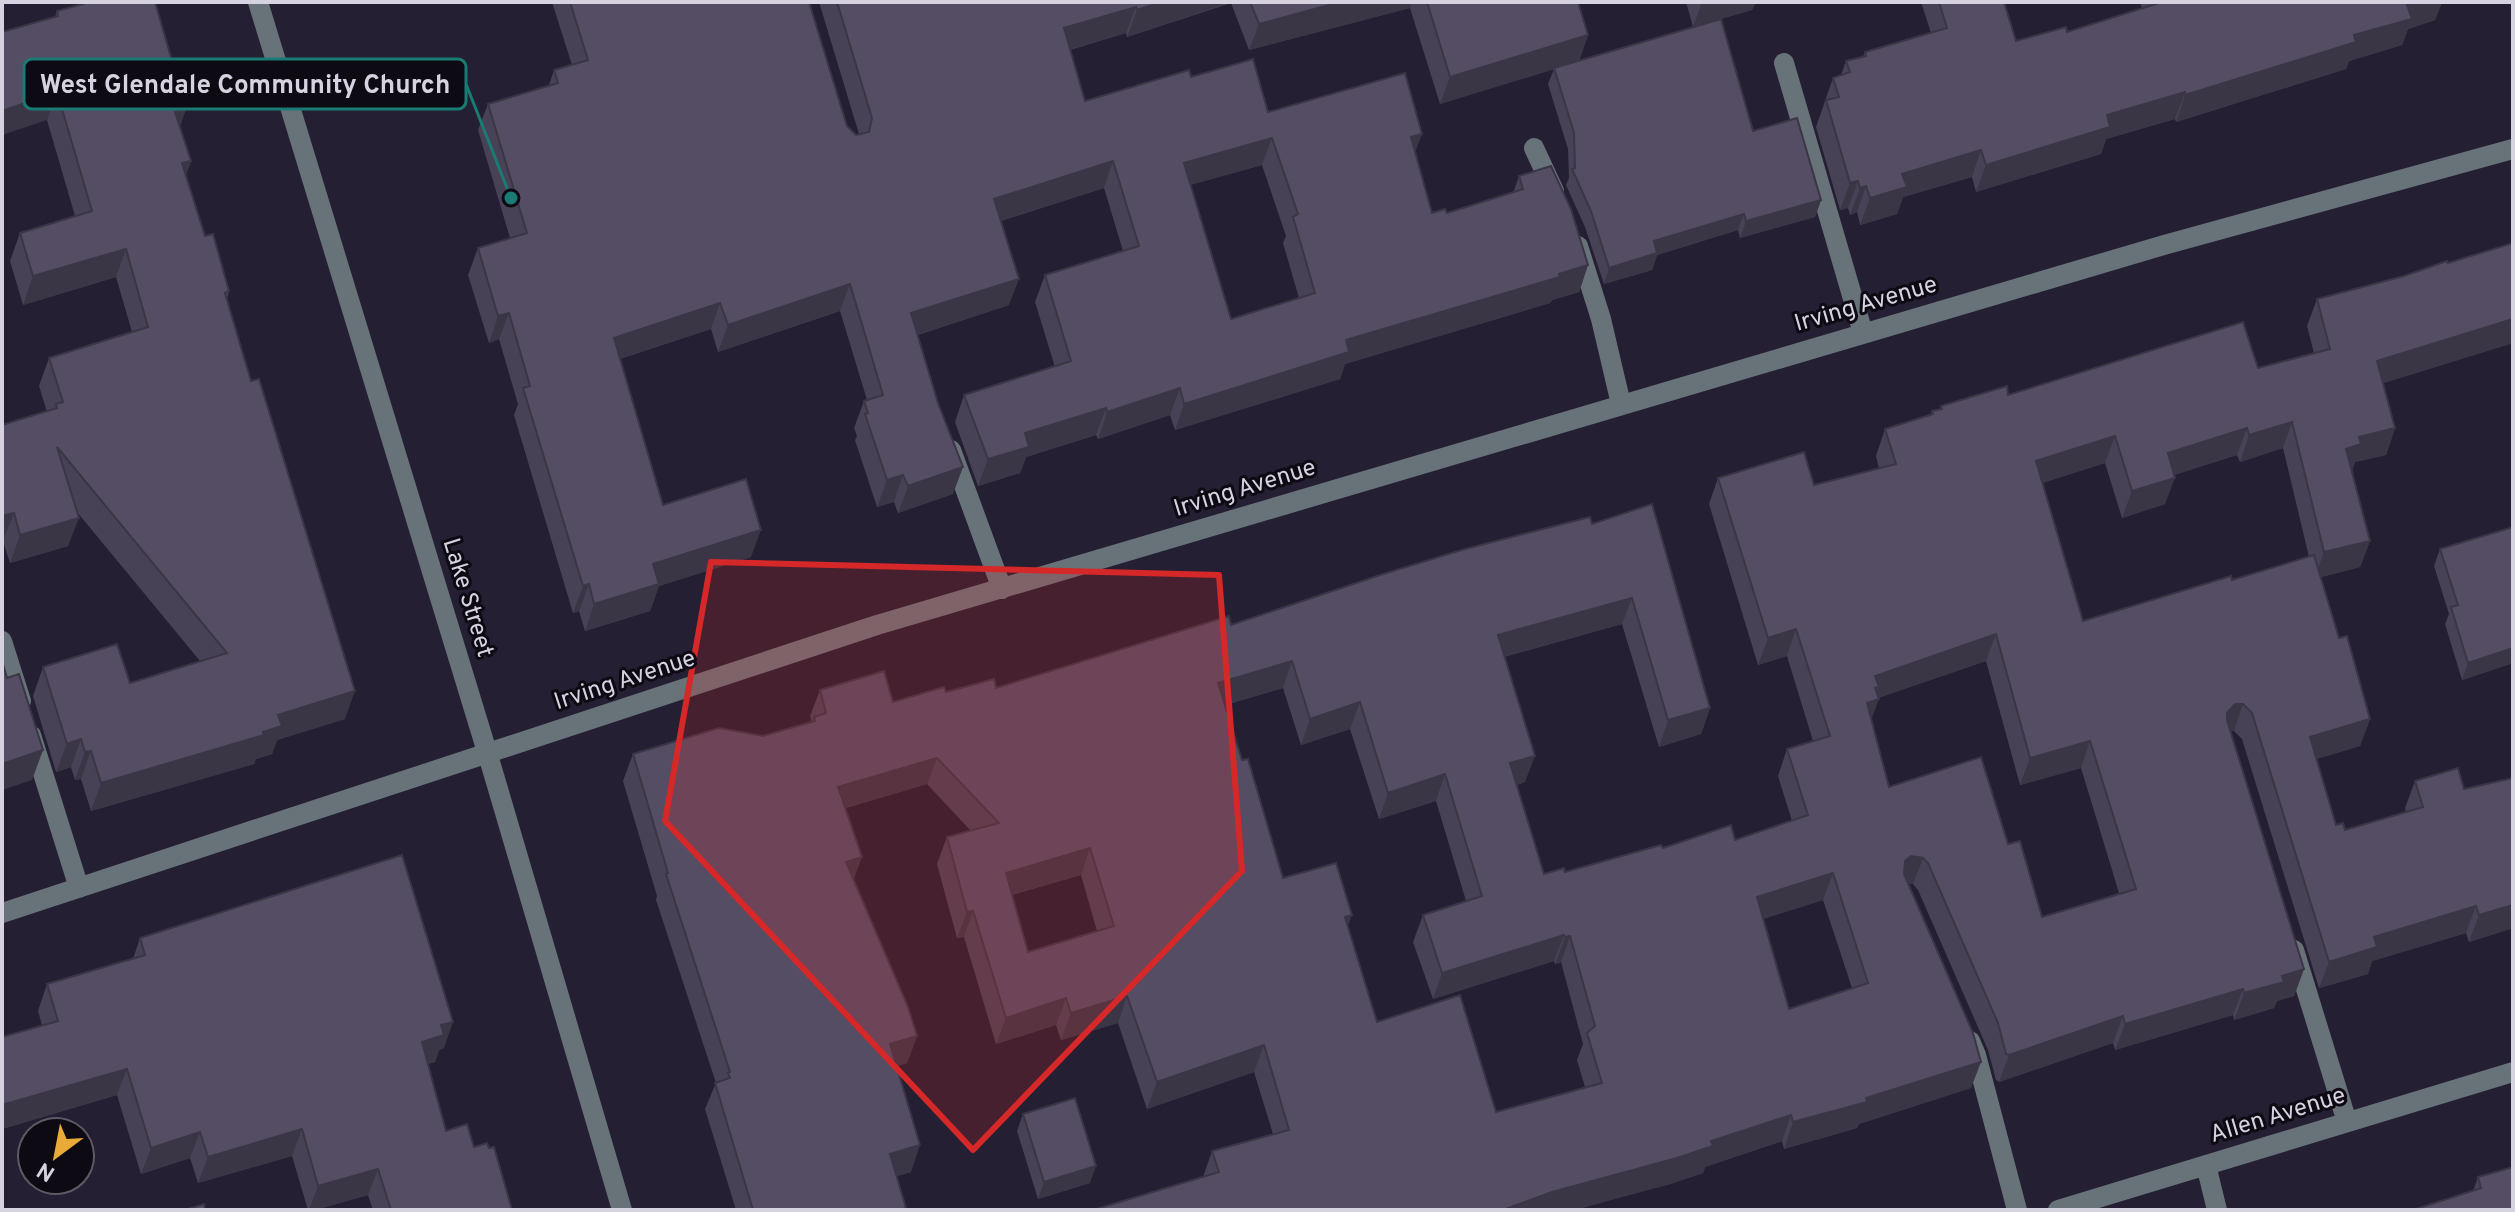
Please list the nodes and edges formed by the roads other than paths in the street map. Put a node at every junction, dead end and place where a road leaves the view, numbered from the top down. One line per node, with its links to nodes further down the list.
1 (258, 2): 12 (street, Lake Street)
2 (1784, 63): 7 (street)
3 (1534, 148): 5 (street)
4 (2513, 149): 7 (street, Irving Avenue)
5 (1560, 203)
6 (1573, 231): 8 (street)
7 (1863, 333): 8 (street, Irving Avenue)
8 (1621, 404): 10 (street, Irving Avenue)
9 (943, 428): 10 (street)
10 (1002, 589): 12 (street, Irving Avenue)
11 (2, 641): 13 (street)
12 (488, 755): 13 (street, Irving Avenue); 20 (street, Lake Street)
13 (79, 888): 14 (street, Irving Avenue)
14 (2, 913)
15 (2287, 929): 18 (street)
16 (1964, 1026): 21 (street)
17 (2513, 1072): 18 (street, Allen Avenue)
18 (2347, 1122): 19 (street, Allen Avenue)
19 (2206, 1165): 22 (street, Allen Avenue); 23 (street)
20 (622, 1210)
21 (2017, 1210)
22 (2058, 1210)
23 (2217, 1210)

